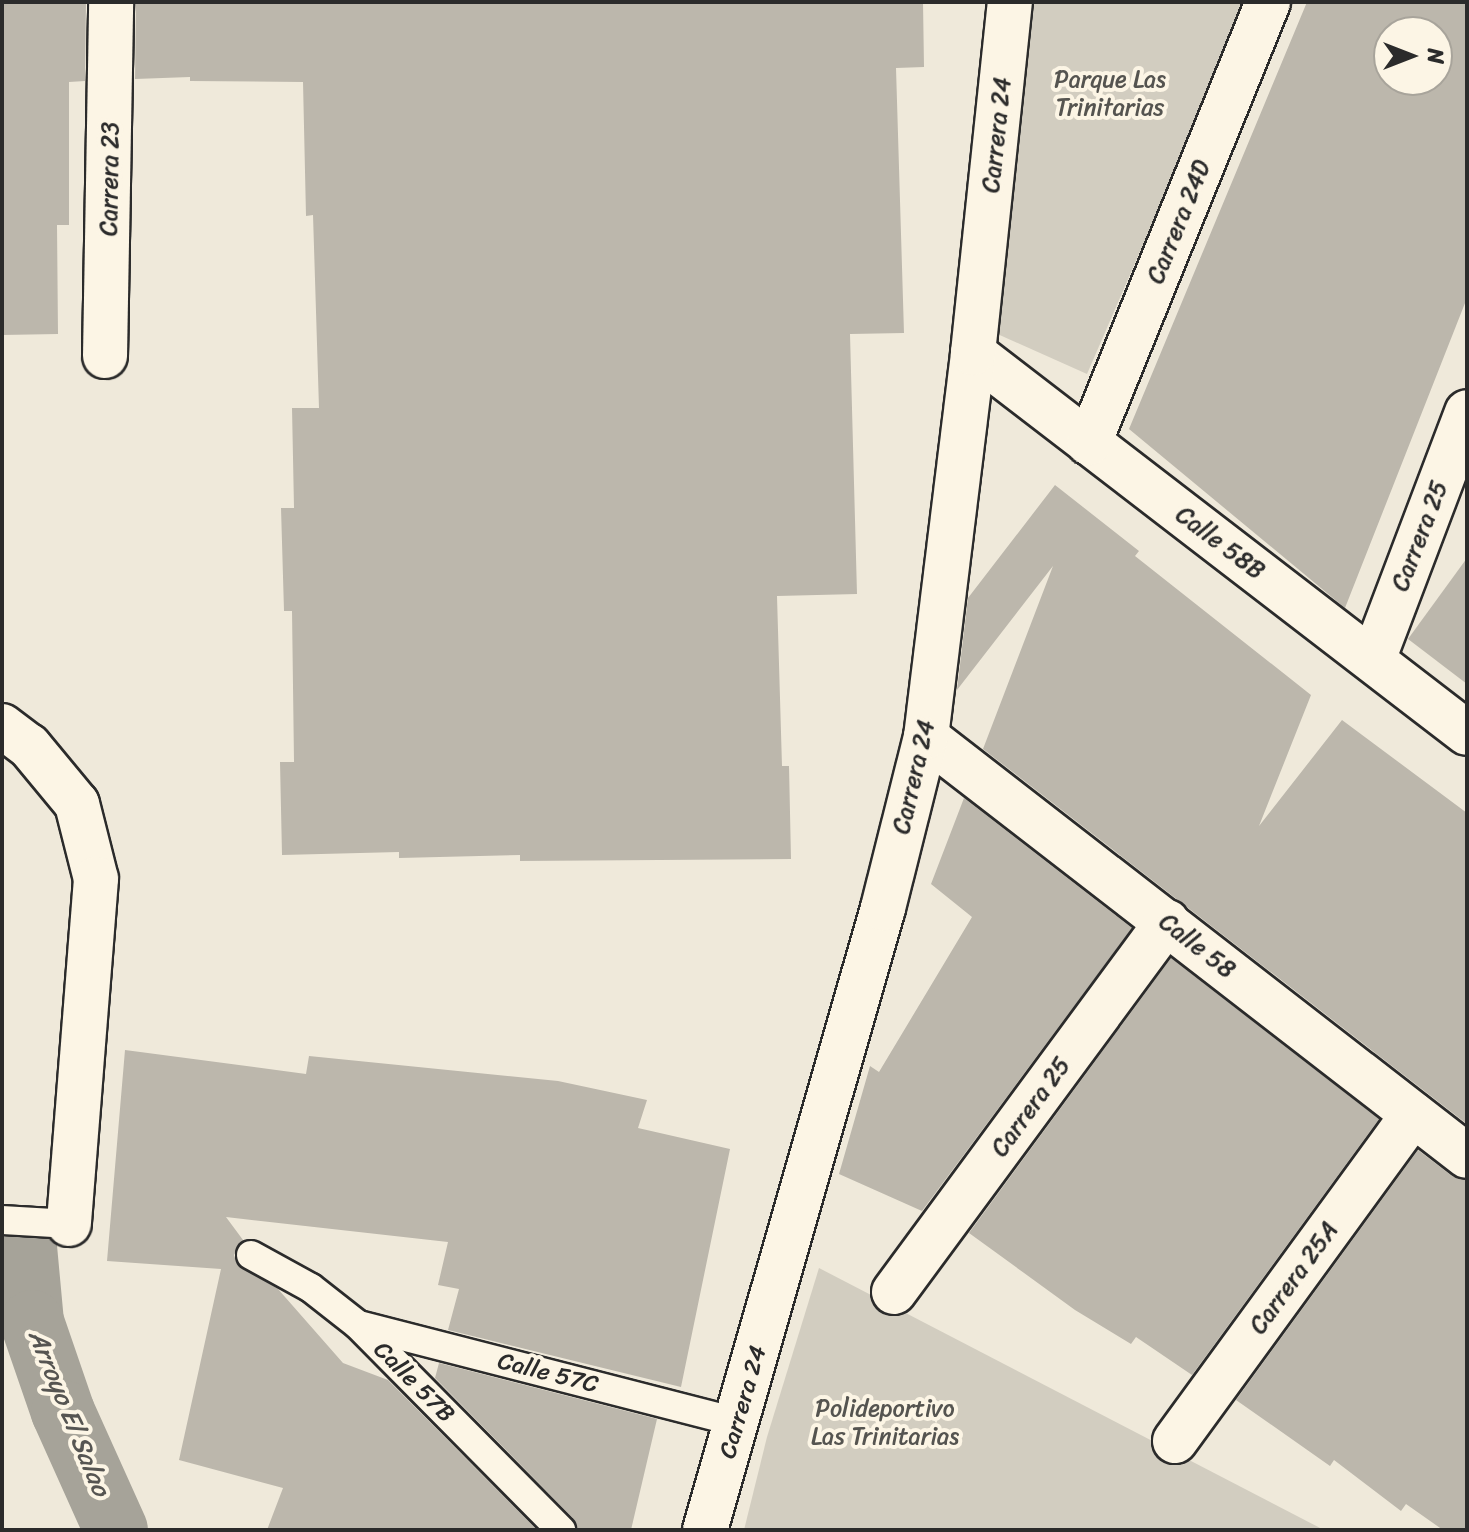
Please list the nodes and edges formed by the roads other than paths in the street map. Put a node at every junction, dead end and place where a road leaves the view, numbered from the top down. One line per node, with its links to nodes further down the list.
1 (111, 2): 5 (street, Carrera 23)
2 (1010, 2): 4 (street, Carrera 24)
3 (1268, 2): 7 (street, Carrera 24D)
4 (973, 353): 7 (street, Calle 58B); 11 (street, Carrera 24)
5 (105, 356)
6 (1467, 412): 8 (street, Carrera 25)
7 (1089, 443): 8 (street, Calle 58B)
8 (1373, 660): 10 (street, Calle 58B)
9 (2, 726): 16 (street)
10 (1467, 733)
11 (926, 737): 12 (street, Calle 58); 20 (street, Carrera 24)
12 (1167, 922): 13 (street, Calle 58); 18 (street, Carrera 25)
13 (1413, 1115): 14 (street, Calle 58); 21 (street, Carrera 25A)
14 (1467, 1156)
15 (2, 1220): 16 (lane)
16 (69, 1224)
17 (251, 1255): 19 (lane, Calle 57B)
18 (894, 1292)
19 (358, 1325): 20 (lane, Calle 57C); 22 (lane, Calle 57B)
20 (738, 1422): 23 (street, Carrera 24)
21 (1175, 1441)
22 (561, 1530)
23 (705, 1530)

